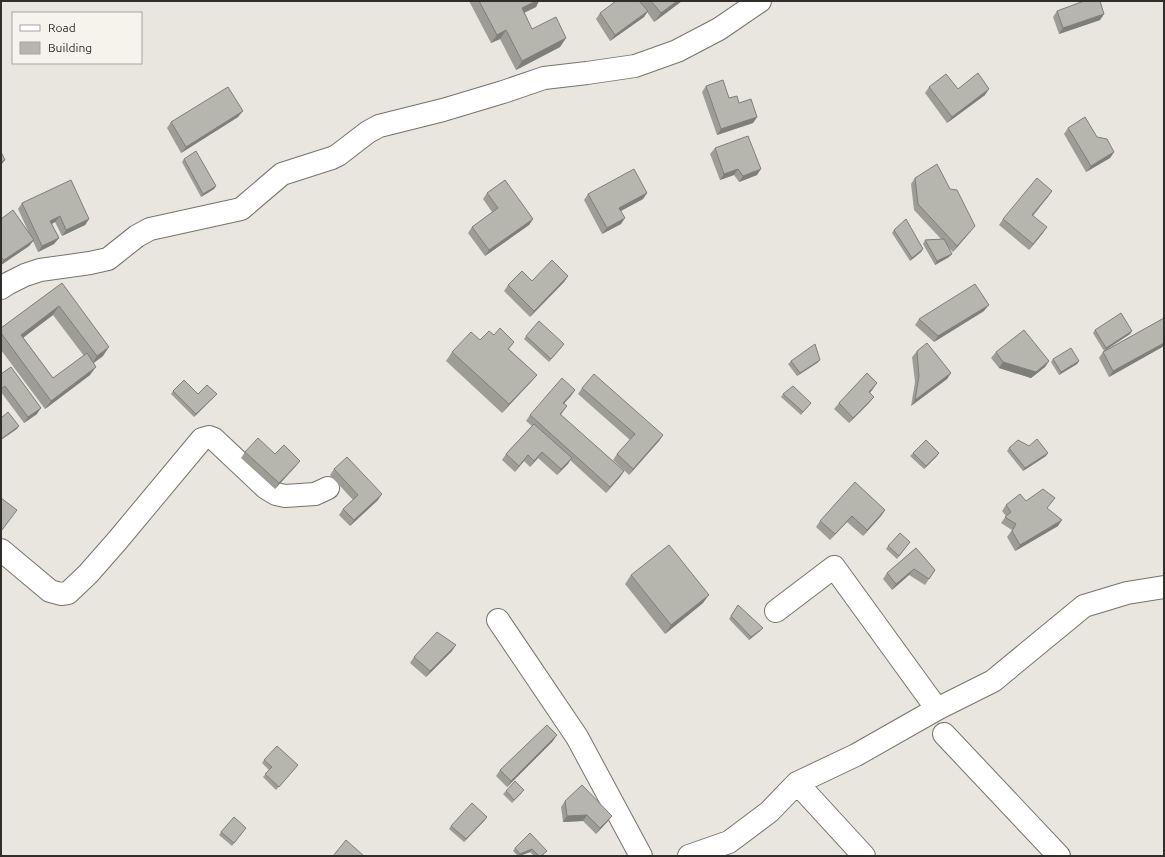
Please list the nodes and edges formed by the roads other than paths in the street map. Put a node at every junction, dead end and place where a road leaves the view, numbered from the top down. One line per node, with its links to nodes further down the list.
1 (760, 1): 2 (street)
2 (40, 270): 3 (street); 4 (street)
3 (1, 273)
4 (1, 288)
5 (328, 488): 6 (street)
6 (1, 550)
7 (1164, 587): 10 (street)
8 (776, 611): 10 (street)
9 (498, 620): 13 (street)
10 (937, 709): 12 (street)
11 (944, 734): 16 (street)
12 (797, 783): 14 (street); 15 (street)
13 (641, 856)
14 (689, 856)
15 (864, 856)
16 (1059, 856)

